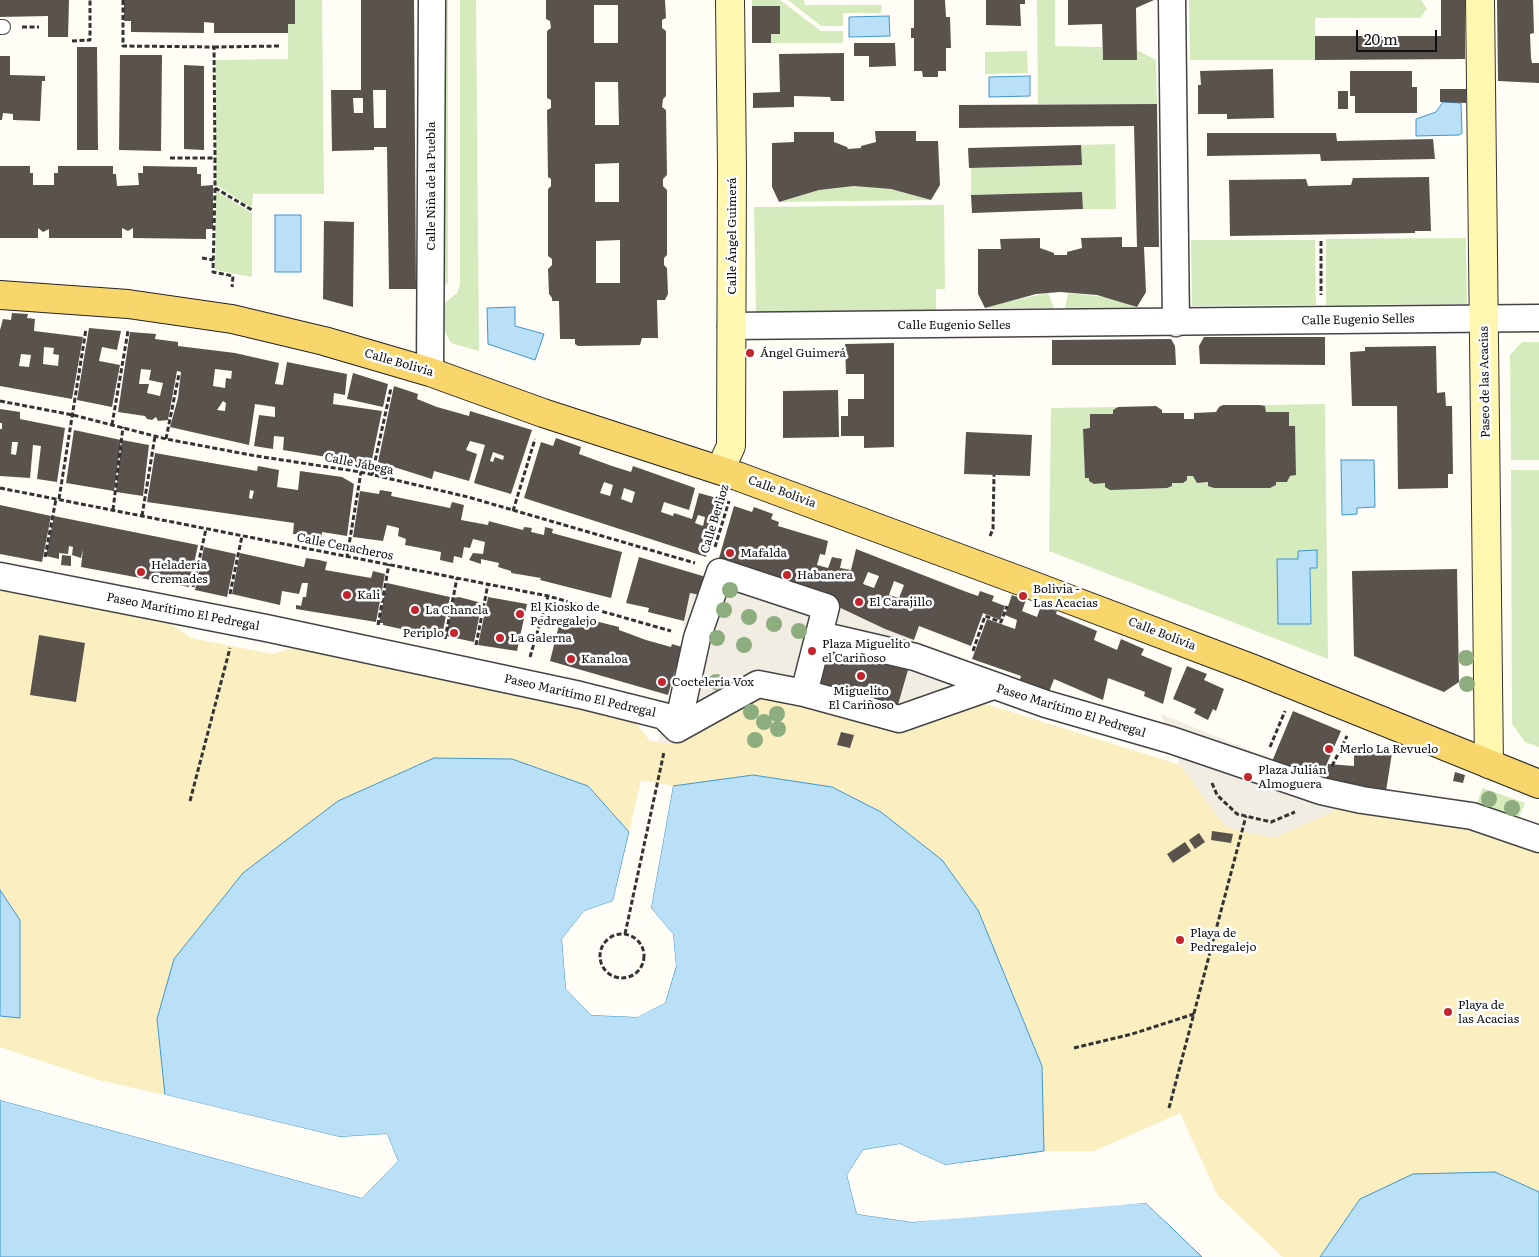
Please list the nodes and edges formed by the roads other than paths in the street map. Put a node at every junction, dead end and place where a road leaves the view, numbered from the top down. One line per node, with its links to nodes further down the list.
1 (432, 0): 10 (street, Calle Niña de la Puebla)
2 (730, 0): 9 (street, Calle Ángel Guimerá)
3 (1172, 0): 8 (street)
4 (1480, 0): 7 (street, Paseo de las Acacias)
5 (0, 295): 10 (main road, Calle Bolivia)
6 (1539, 318): 7 (street, Calle Eugenio Selles)
7 (1484, 319): 8 (street, Calle Eugenio Selles); 17 (street, Paseo de las Acacias)
8 (1176, 323): 9 (street, Calle Eugenio Selles)
9 (731, 326): 11 (street, Calle Ángel Guimerá)
10 (430, 372): 11 (main road, Calle Bolivia)
11 (728, 473): 17 (main road, Calle Bolivia)
12 (0, 576): 16 (street, Paseo Marítimo El Pedregal)
13 (820, 635): 14 (street); 15 (street); 16 (street)
14 (993, 686): 15 (street, Paseo Marítimo El Pedregal); 19 (street, Paseo Marítimo El Pedregal)
15 (804, 693): 16 (street, Paseo Marítimo El Pedregal)
16 (673, 725)
17 (1489, 764): 18 (main road, Calle Bolivia)
18 (1539, 784)
19 (1539, 839)

